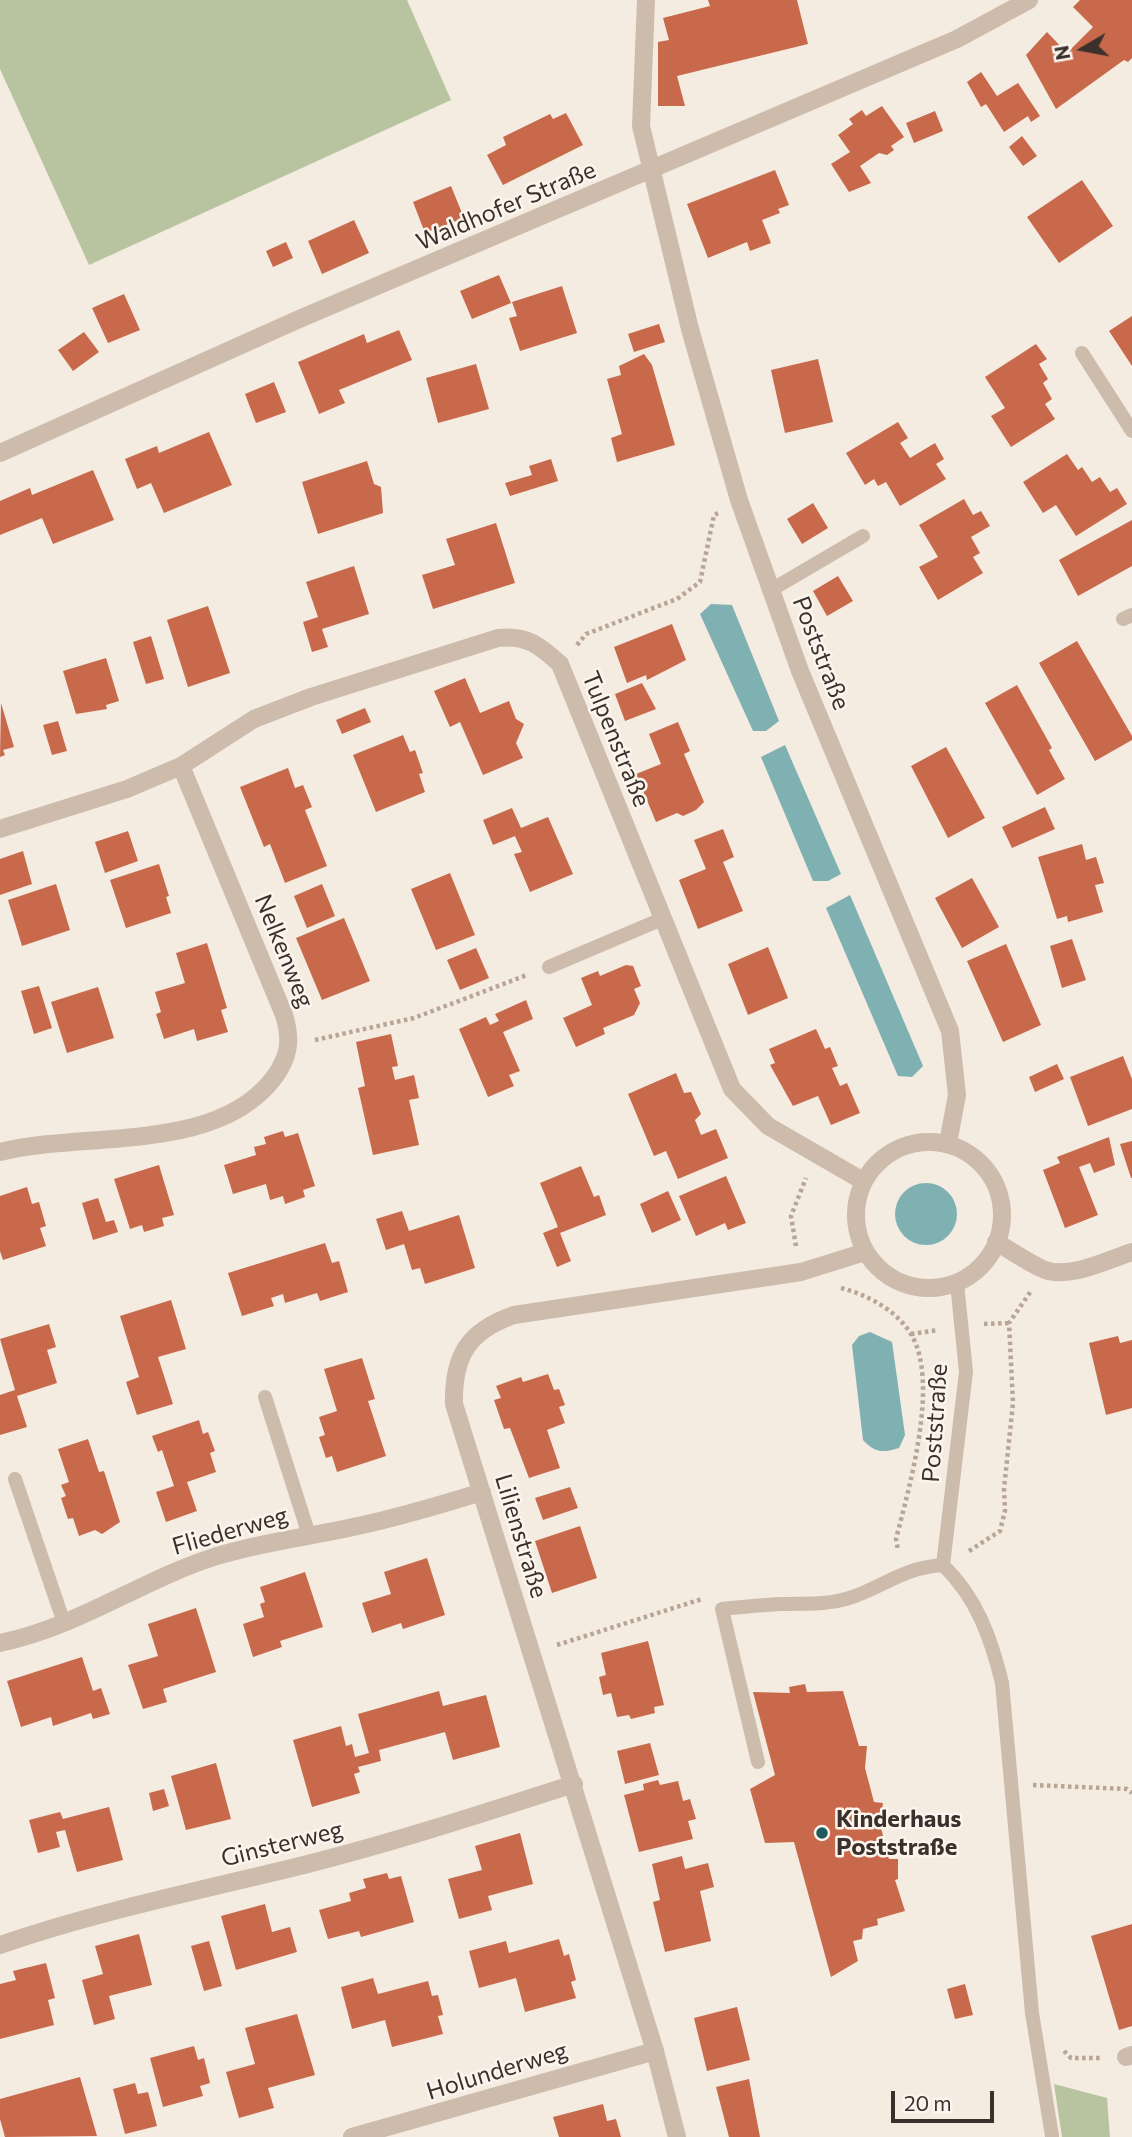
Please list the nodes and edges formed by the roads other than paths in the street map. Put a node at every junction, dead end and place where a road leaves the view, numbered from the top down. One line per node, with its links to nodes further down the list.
1 (646, 0): 3 (street, Poststraße)
2 (1029, 0): 3 (street, Waldhofer Straße)
3 (650, 172): 6 (street, Waldhofer Straße); 8 (street, Poststraße)
4 (1083, 353): 5 (lane)
5 (1132, 431)
6 (0, 453)
7 (863, 536): 8 (lane)
8 (771, 590): 13 (street, Poststraße)
9 (181, 766): 10 (street, Tulpenstraße); 11 (street, Tulpenstraße); 14 (street, Nelkenweg)
10 (0, 829)
11 (662, 919): 12 (lane); 15 (street, Tulpenstraße)
12 (549, 967)
13 (948, 1143): 15 (street); 16 (street)
14 (0, 1152)
15 (863, 1181): 17 (street)
16 (996, 1242): 18 (street); 19 (street)
17 (865, 1252): 19 (street); 22 (street, Lilienstraße)
18 (1132, 1252)
19 (957, 1283): 24 (lane, Poststraße)
20 (265, 1397): 23 (lane)
21 (15, 1479): 25 (lane)
22 (482, 1492): 23 (street, Fliederweg); 28 (street, Lilienstraße)
23 (309, 1535): 25 (street, Fliederweg)
24 (943, 1565): 27 (lane); 31 (lane)
25 (64, 1623): 26 (street, Fliederweg)
26 (0, 1643)
27 (758, 1762)
28 (574, 1784): 29 (street, Ginsterweg); 30 (street, Lilienstraße)
29 (0, 1945)
30 (655, 2051): 32 (street, Holunderweg); 33 (street, Lilienstraße)
31 (1052, 2136)
32 (352, 2137)
33 (677, 2137)

